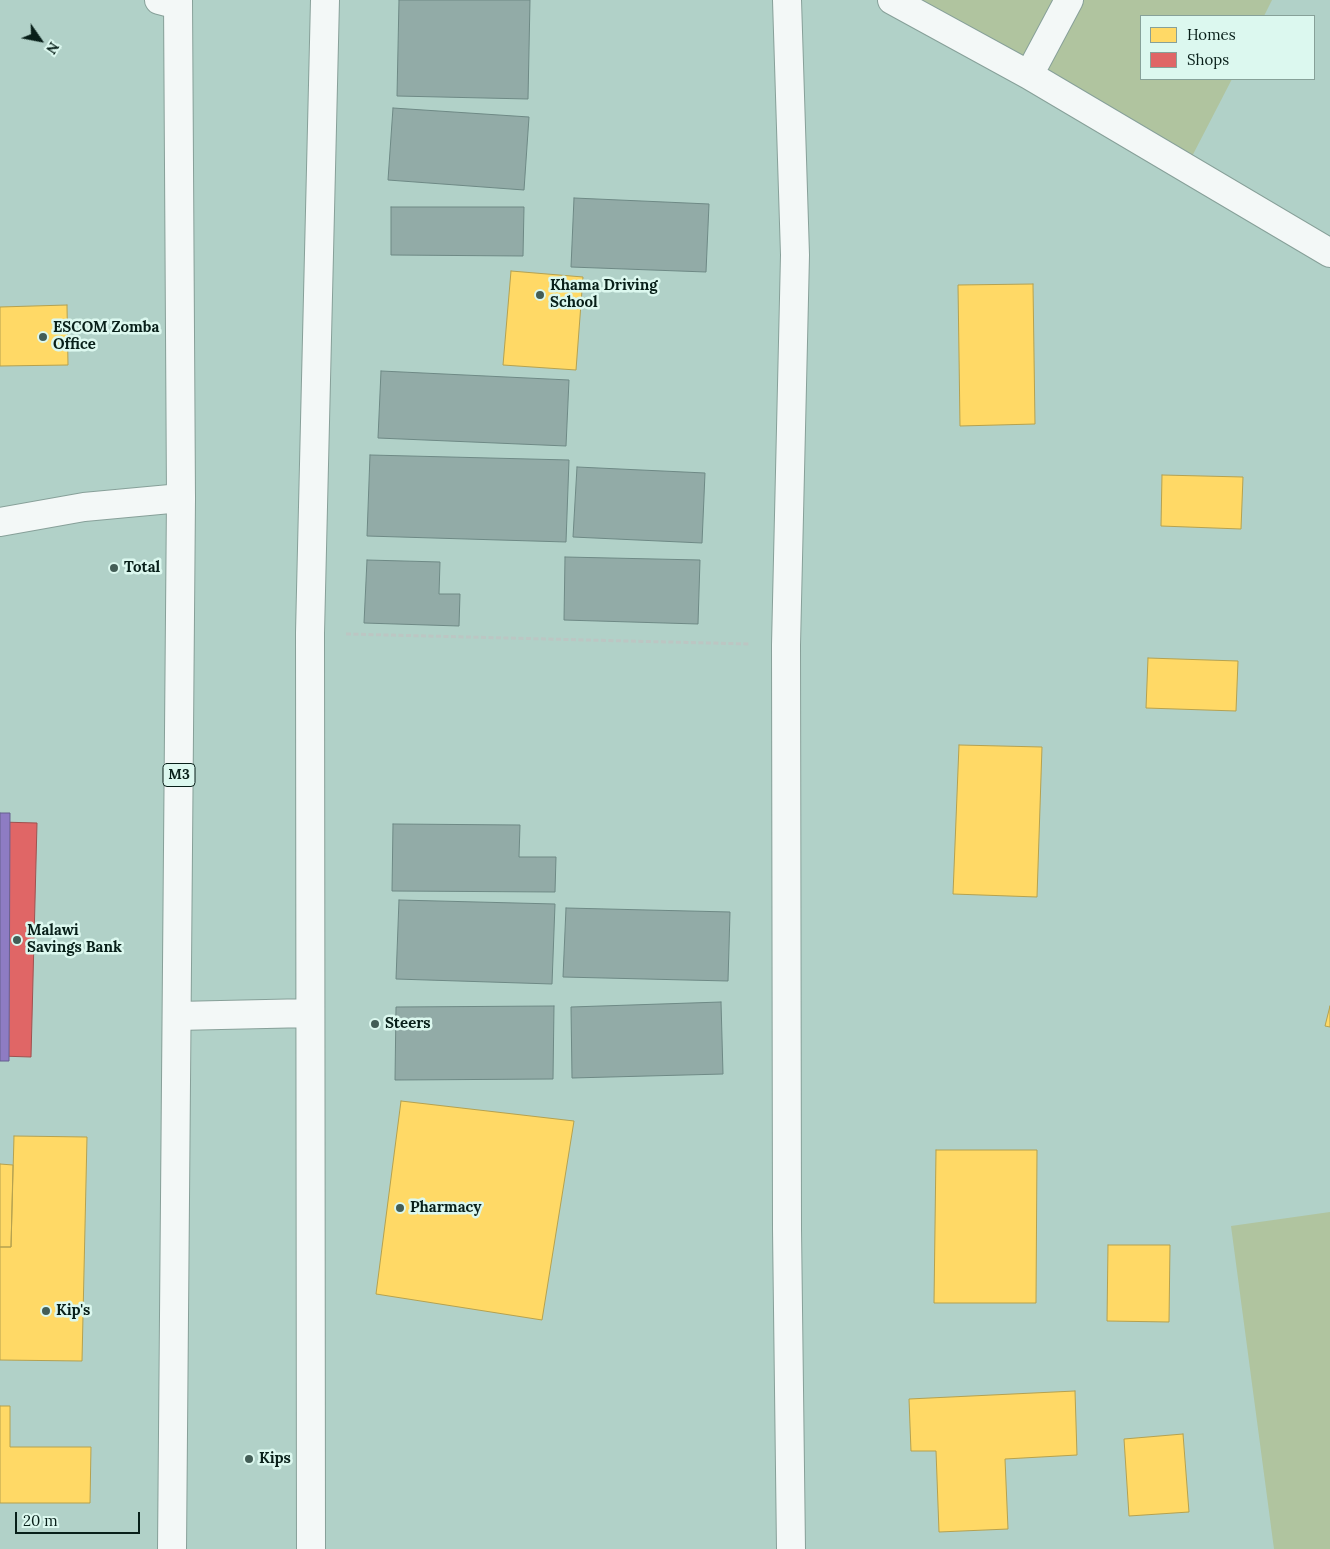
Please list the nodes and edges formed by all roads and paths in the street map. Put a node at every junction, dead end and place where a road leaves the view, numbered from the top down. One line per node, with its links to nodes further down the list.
1 (325, 0): 10 (main road)
2 (787, 0): 11 (main road)
3 (892, 0): 6 (main road)
4 (1069, 0): 6 (main road)
5 (171, 2): 8 (main road, M3)
6 (1029, 74): 7 (main road)
7 (1330, 253)
8 (182, 498): 9 (main road); 13 (main road, M3)
9 (0, 522)
10 (310, 633): 11 (path); 12 (main road)
11 (786, 645): 16 (main road)
12 (310, 1013): 13 (main road); 15 (main road)
13 (177, 1016): 14 (main road, M3)
14 (172, 1549)
15 (311, 1549)
16 (791, 1549)

